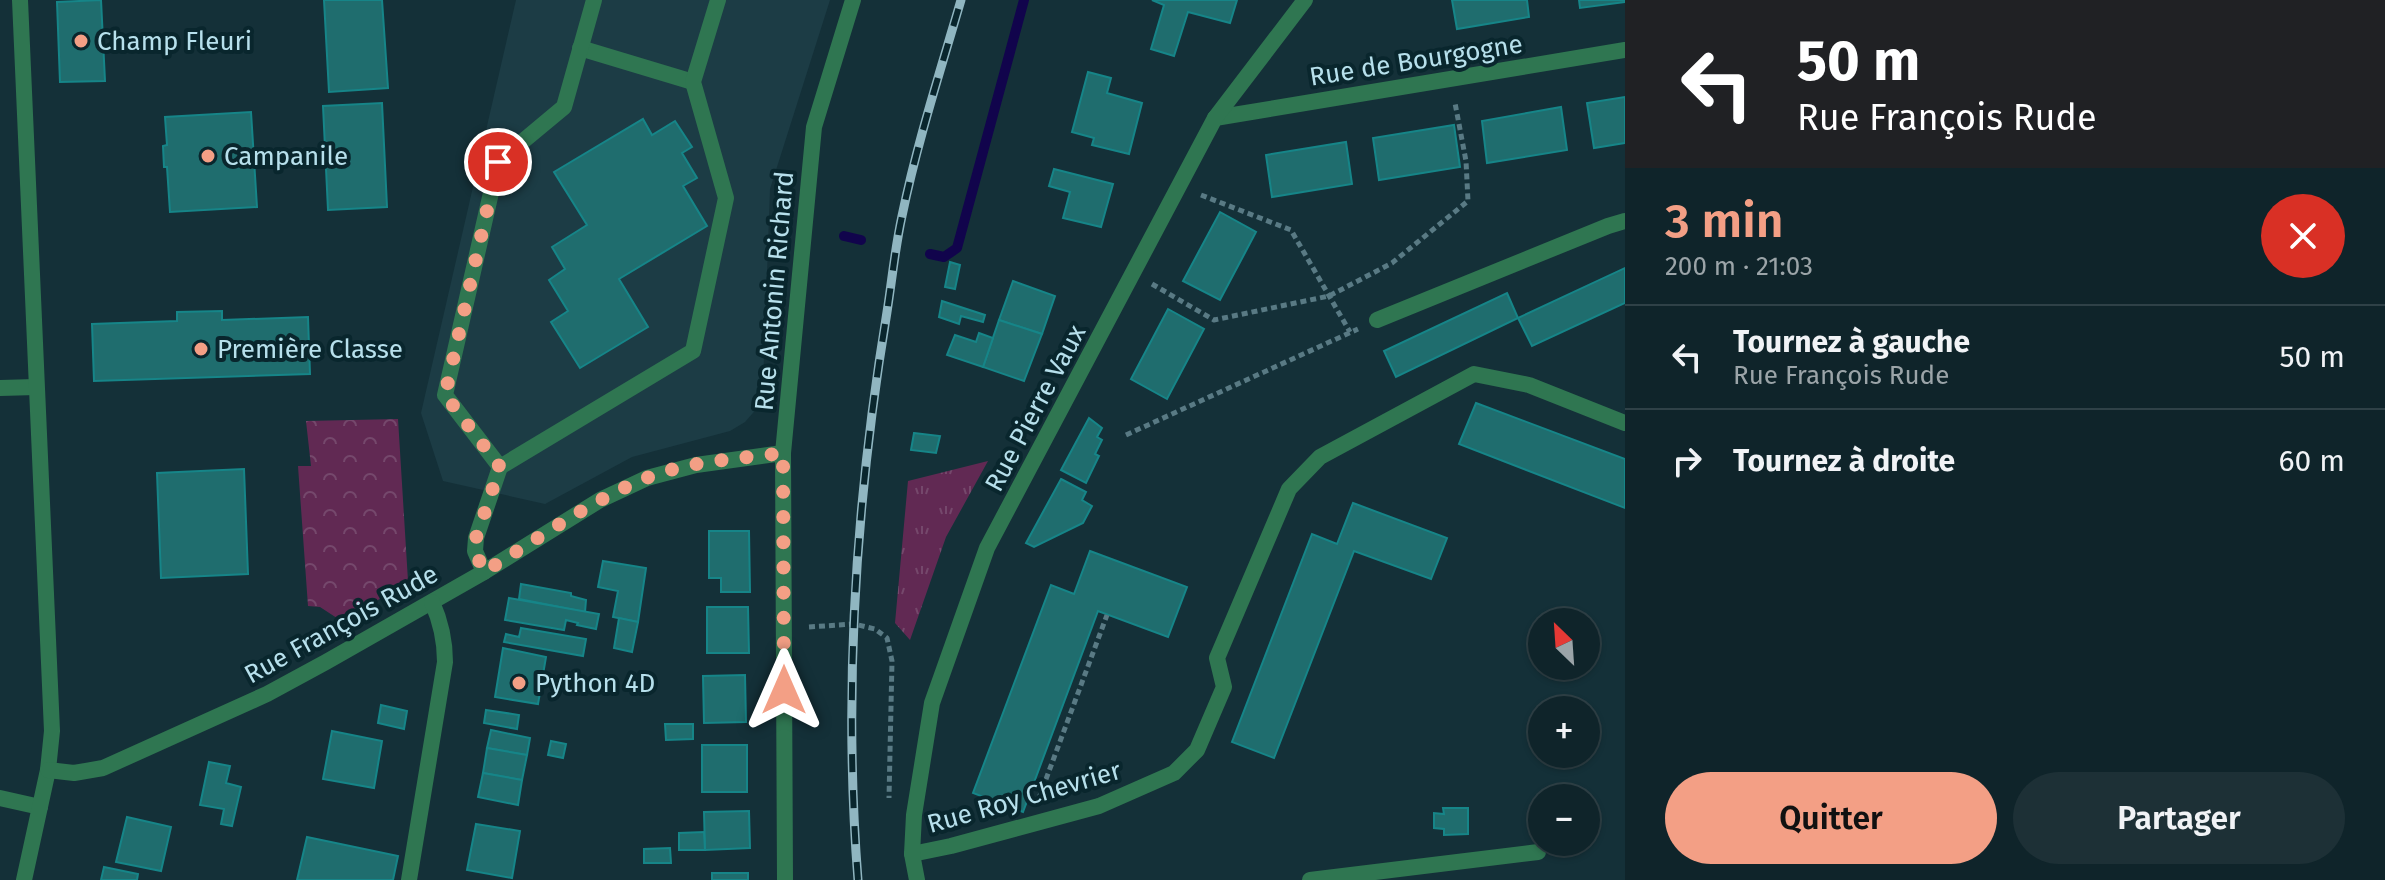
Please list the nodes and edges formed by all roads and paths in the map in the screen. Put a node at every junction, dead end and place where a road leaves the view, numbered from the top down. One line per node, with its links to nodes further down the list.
1 (20, 0): 17 (street)
2 (594, 0): 6 (street)
3 (718, 0): 9 (street)
4 (853, 0): 21 (street, Rue Antonin Richard)
5 (1305, 0): 10 (street, Rue Pierre Vaux)
6 (580, 48): 9 (street); 22 (street)
7 (1625, 50): 8 (street, Rue de Bourgogne)
8 (1451, 79): 10 (street, Rue de Bourgogne); 14 (path)
9 (693, 82): 22 (street)
10 (1215, 118): 11 (street, Rue Pierre Vaux)
11 (1180, 187): 13 (street, Rue Pierre Vaux); 14 (path)
12 (1625, 221): 15 (street)
13 (1134, 273): 14 (path); 30 (street, Rue Pierre Vaux)
14 (1329, 296): 16 (path)
15 (1377, 320): 16 (path)
16 (1350, 332): 20 (path)
17 (36, 387): 18 (street); 27 (street)
18 (0, 388)
19 (1625, 423): 31 (street, Rue Roy Chevrier)
20 (1126, 435)
21 (783, 453): 23 (street, Rue François Rude); 26 (street, Rue Antonin Richard)
22 (500, 467): 23 (street)
23 (484, 572): 24 (street, Rue François Rude)
24 (432, 602): 27 (street, Rue François Rude); 35 (street)
25 (1107, 615): 31 (path)
26 (784, 626): 30 (path); 36 (street, Rue Antonin Richard)
27 (48, 770): 29 (street)
28 (0, 798): 29 (street)
29 (40, 807): 34 (street)
30 (914, 815): 33 (street, Rue Pierre Vaux)
31 (1041, 822): 33 (street, Rue Roy Chevrier)
32 (1528, 853): 38 (street)
33 (912, 854): 37 (street, Rue Pierre Vaux)
34 (24, 880)
35 (409, 880)
36 (785, 880)
37 (917, 880)
38 (1310, 880)

